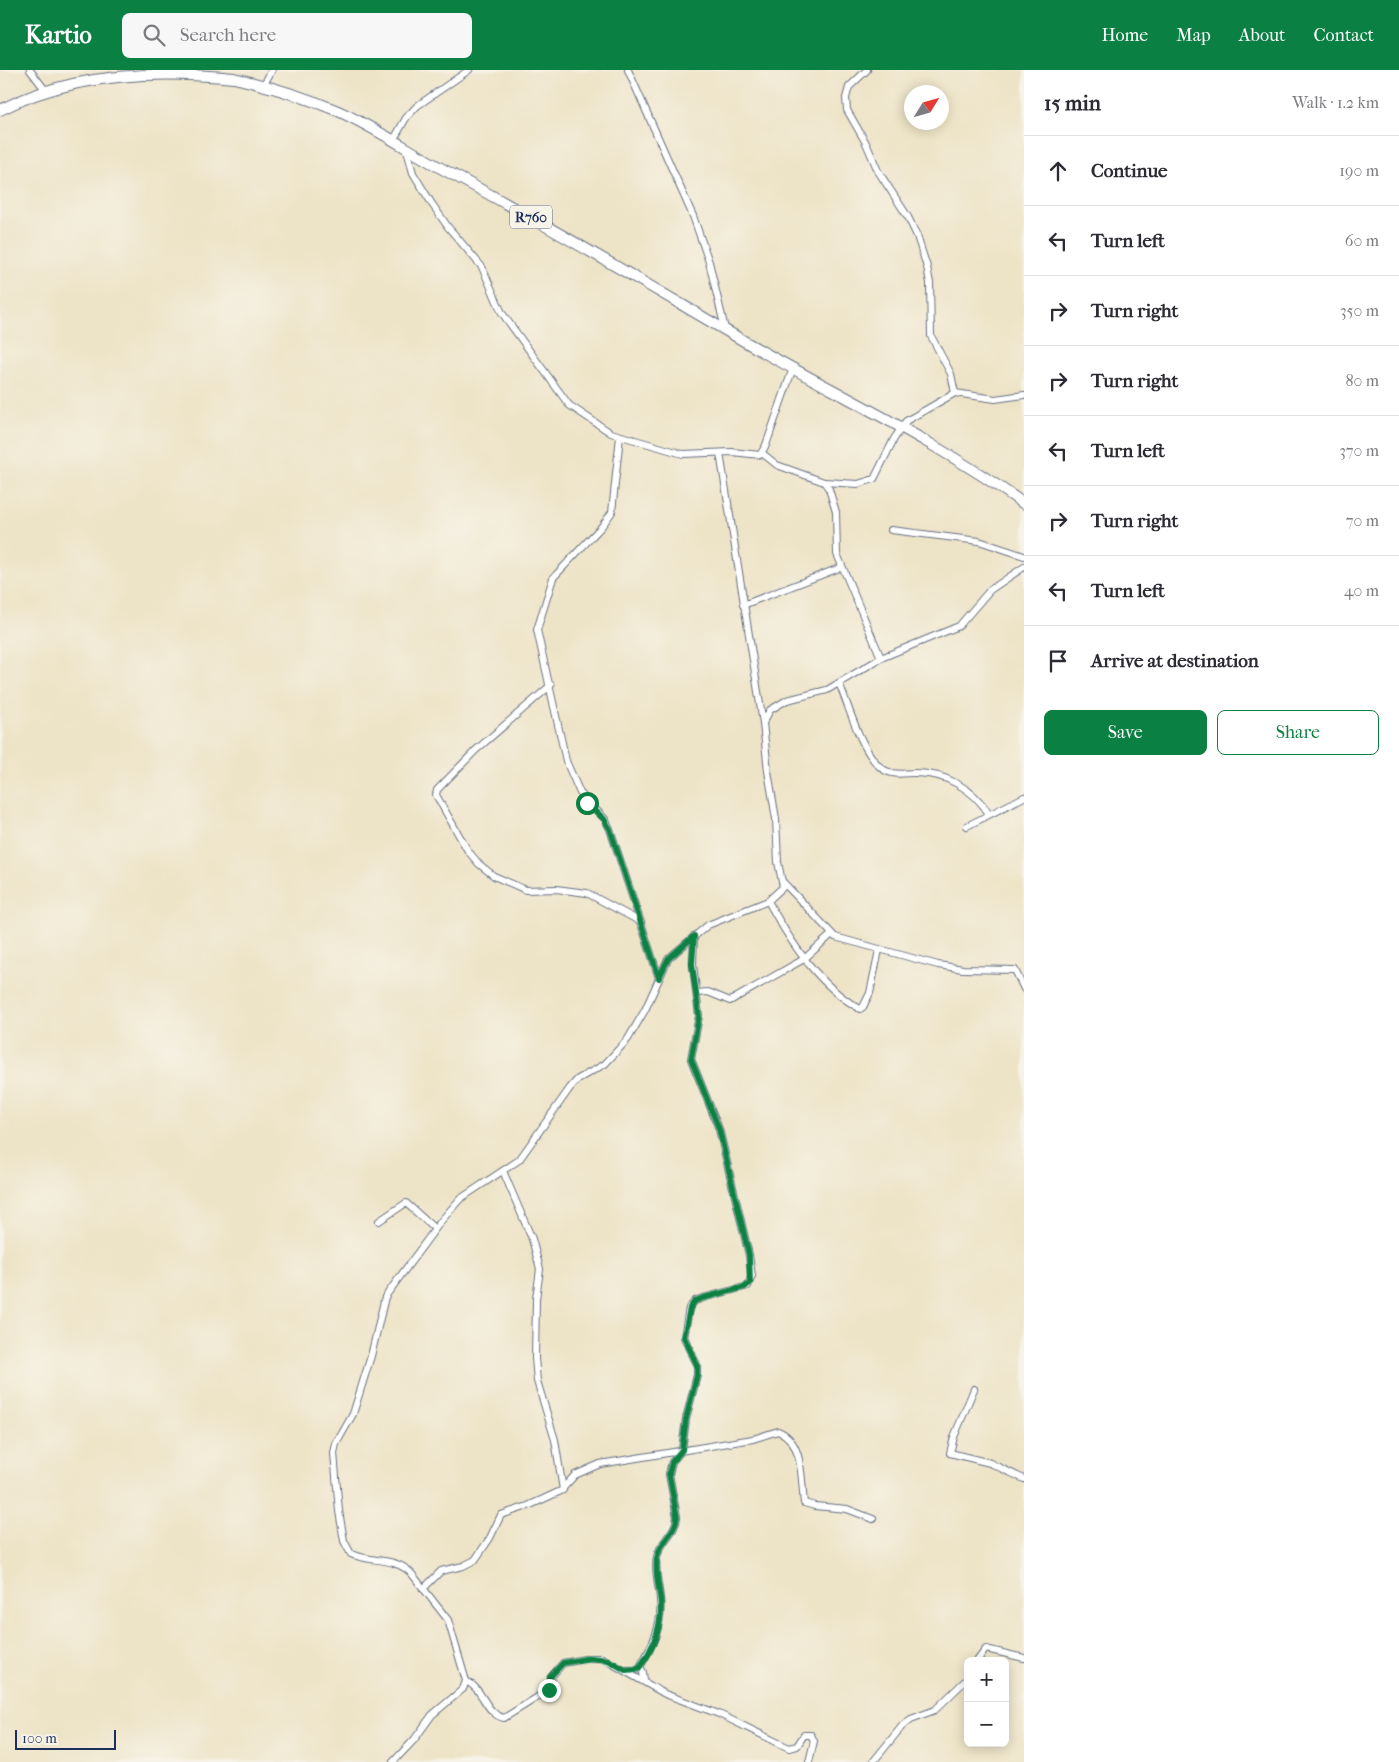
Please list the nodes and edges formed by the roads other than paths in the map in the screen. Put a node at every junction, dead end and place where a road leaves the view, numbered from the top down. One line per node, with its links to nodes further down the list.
1 (30, 70): 8 (street)
2 (272, 70): 7 (street)
3 (469, 70): 10 (street)
4 (628, 70): 12 (street)
5 (868, 70): 14 (street)
6 (108, 72): 7 (main road, R760); 8 (main road, R760)
7 (263, 86): 10 (main road, R760)
8 (46, 91): 9 (main road, R760)
9 (0, 110)
10 (393, 141): 11 (main road, R760)
11 (406, 150): 12 (main road, R760); 17 (street)
12 (725, 329): 13 (main road, R760)
13 (793, 368): 16 (main road, R760); 19 (street)
14 (955, 393): 15 (street); 16 (street)
15 (1024, 395)
16 (901, 427): 20 (street); 21 (main road, R760)
17 (620, 436): 18 (street); 29 (street)
18 (720, 453): 19 (street); 26 (street)
19 (762, 453): 20 (street)
20 (824, 482): 25 (street)
21 (1024, 504)
22 (891, 530): 23 (street)
23 (1024, 556)
24 (1024, 567): 27 (street)
25 (842, 568): 26 (street); 27 (street)
26 (743, 605): 30 (street)
27 (881, 658): 28 (street)
28 (839, 684): 30 (street); 32 (street)
29 (551, 685): 36 (street); 36 (street)
30 (763, 723): 34 (street)
31 (1024, 798): 32 (street)
32 (989, 814): 33 (street)
33 (967, 826)
34 (783, 882): 35 (street); 37 (street)
35 (768, 901): 38 (street); 40 (street)
36 (641, 922): 41 (street)
37 (831, 935): 39 (street); 40 (street)
38 (694, 936): 41 (street); 43 (street)
39 (879, 950): 40 (street); 42 (street)
40 (804, 959): 43 (street)
41 (659, 978): 44 (street)
42 (1024, 989)
43 (696, 993): 48 (street)
44 (503, 1171): 46 (street); 50 (street)
45 (379, 1221): 46 (street)
46 (435, 1229): 52 (street)
47 (974, 1389): 49 (street)
48 (682, 1450): 50 (street); 51 (street); 55 (street)
49 (1024, 1480)
50 (564, 1486): 52 (street)
51 (873, 1519)
52 (423, 1589): 57 (street)
53 (980, 1657): 54 (street)
54 (1024, 1658)
55 (640, 1667): 56 (street); 58 (street)
56 (625, 1670): 57 (street); 58 (street)
57 (466, 1681): 60 (street)
58 (644, 1681): 61 (street)
59 (964, 1682): 62 (street)
60 (393, 1762)
61 (809, 1762)
62 (874, 1762)

